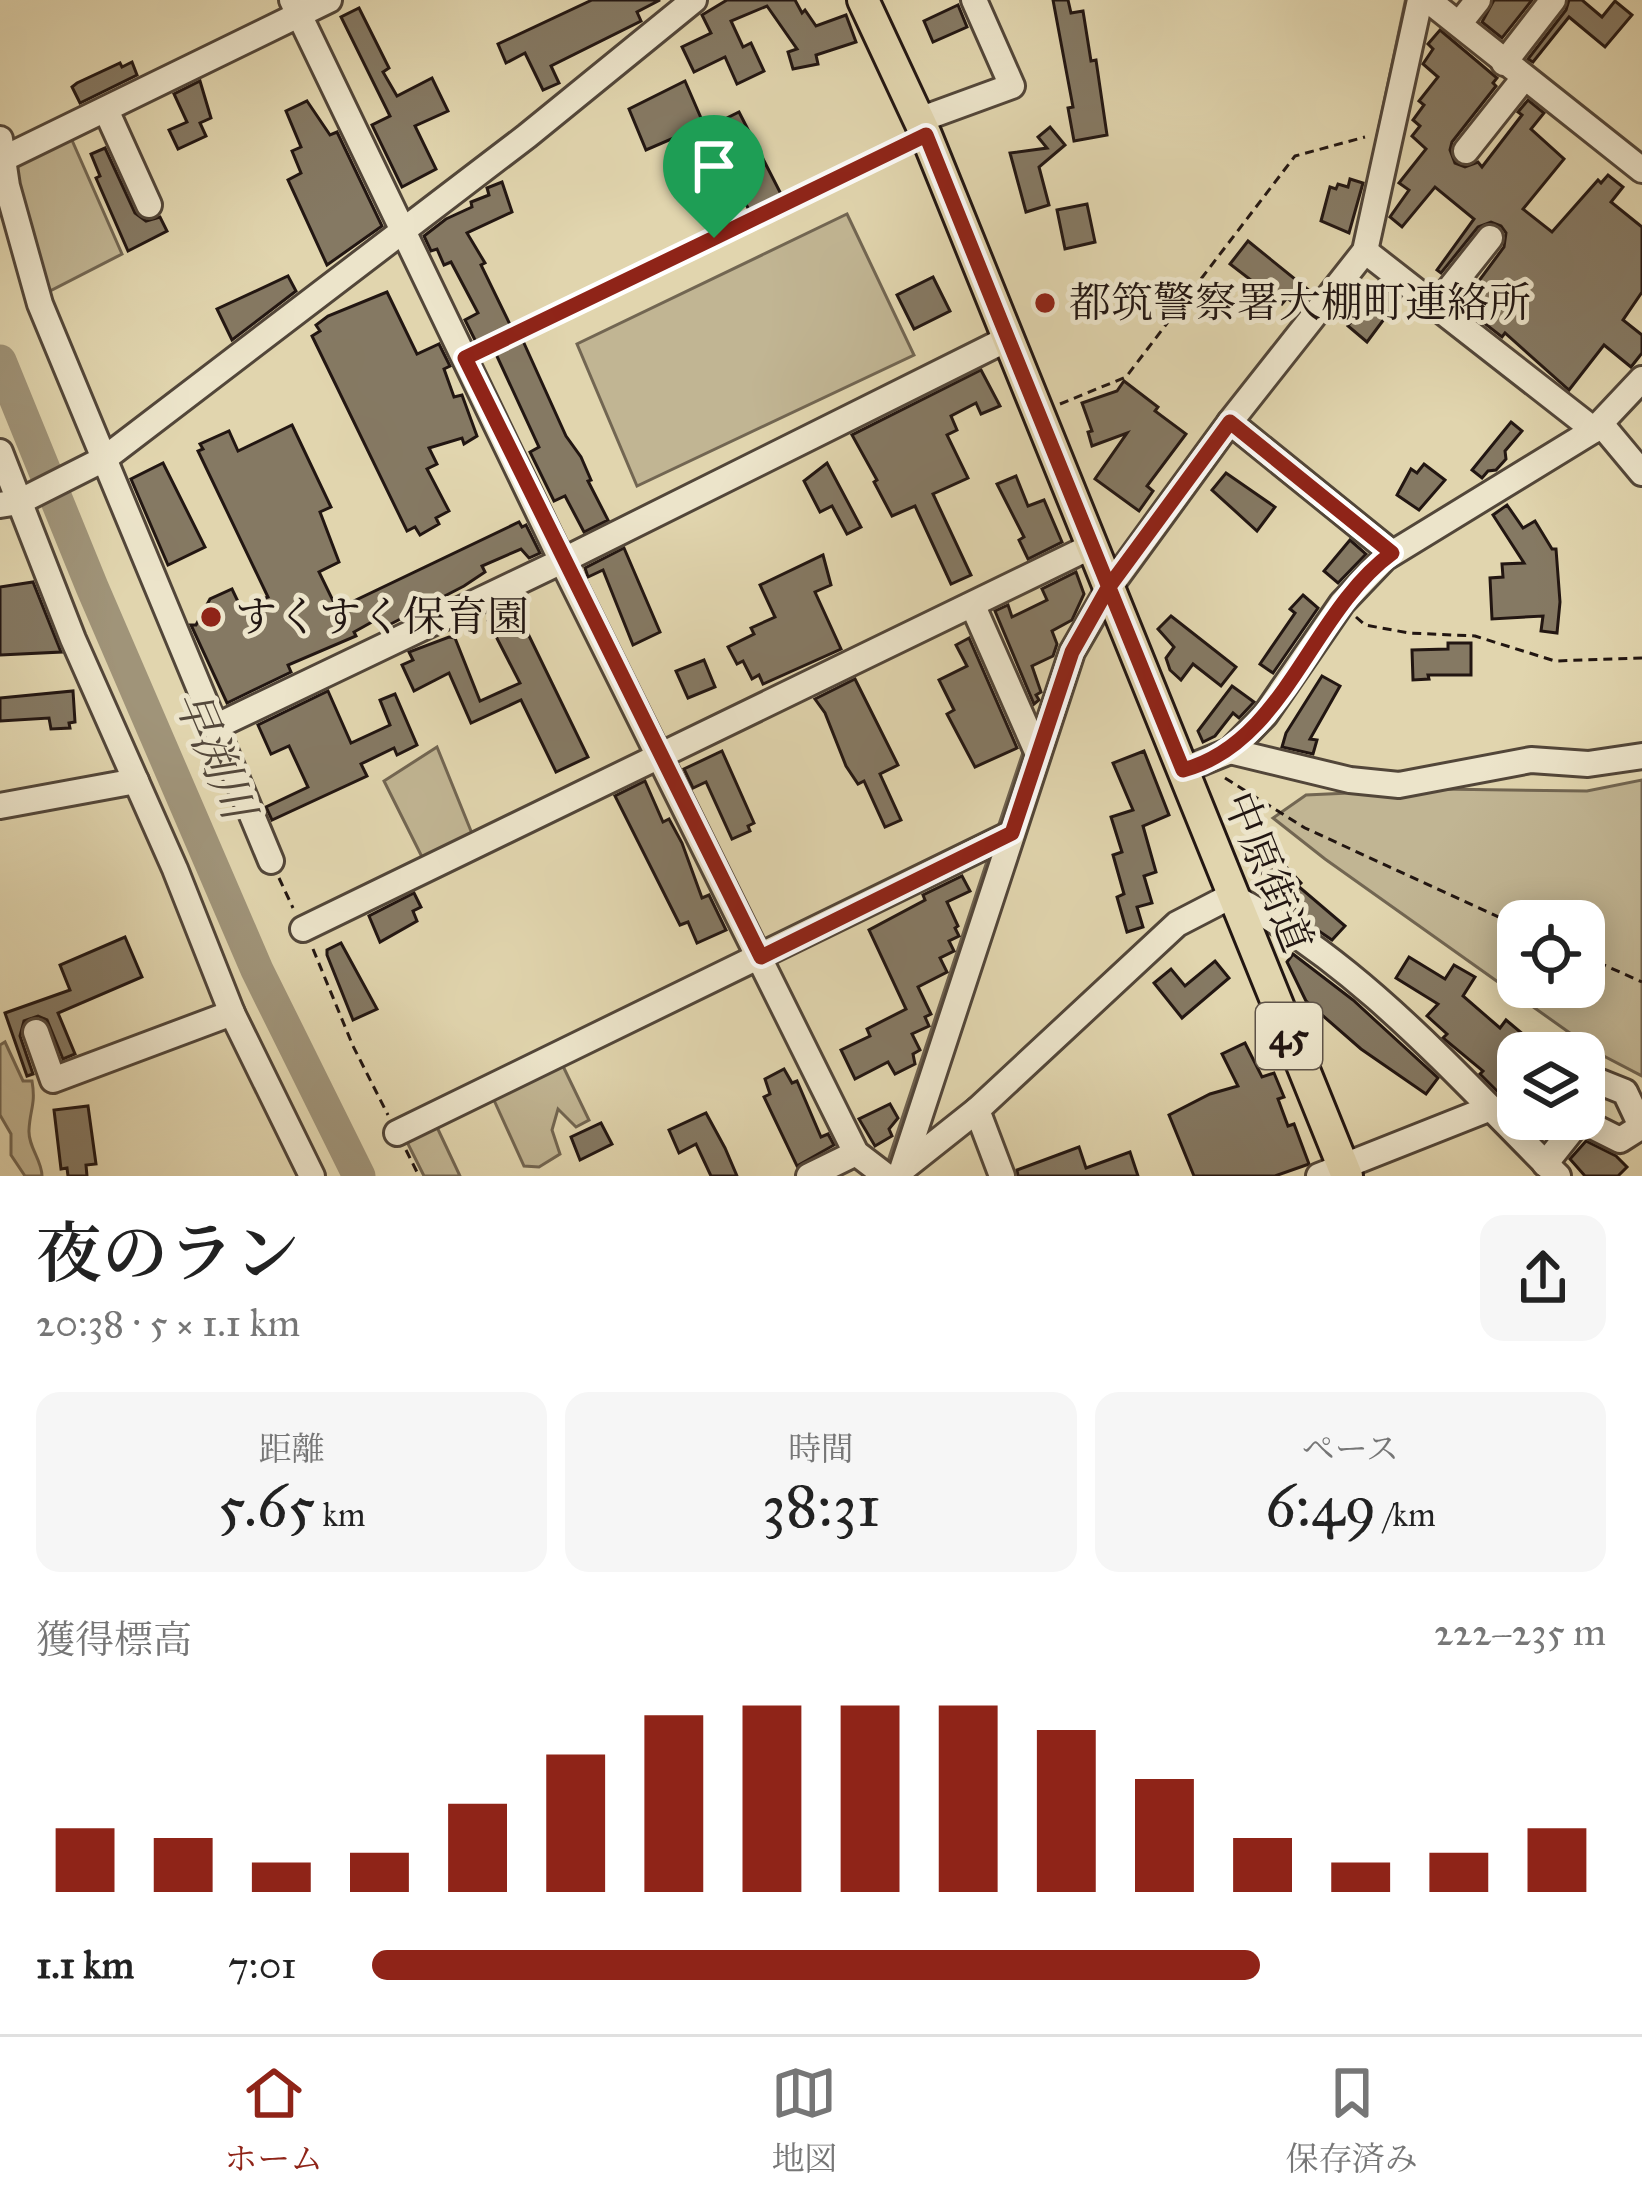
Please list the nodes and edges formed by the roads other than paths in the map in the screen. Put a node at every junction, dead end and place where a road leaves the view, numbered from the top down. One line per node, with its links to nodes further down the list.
1 (329, 0): 8 (street)
2 (694, 0): 17 (street)
3 (863, 0): 12 (main road, 中原街道 / 45)
4 (974, 0): 12 (street)
5 (1424, 0): 9 (street); 19 (street)
6 (1478, 0): 9 (street)
7 (1553, 0): 10 (street)
8 (295, 7): 11 (street); 17 (street)
9 (1459, 24): 10 (street)
10 (1514, 70): 14 (street); 15 (street)
11 (106, 110): 13 (street); 16 (street)
12 (922, 128): 21 (main road, 中原街道 / 45)
13 (2, 149): 26 (street)
14 (1466, 151)
15 (1642, 170)
16 (148, 205)
17 (405, 230): 26 (street); 31 (street)
18 (1490, 238): 20 (street)
19 (1365, 250): 20 (street); 23 (street)
20 (1436, 307): 24 (street)
21 (1007, 339): 29 (main road, 中原街道 / 45); 31 (street)
22 (1642, 379): 24 (street)
23 (1230, 422): 30 (street); 32 (street)
24 (1597, 427): 27 (street); 30 (street)
25 (0, 452): 28 (street)
26 (104, 458): 28 (street); 34 (street)
27 (1642, 473)
28 (9, 504): 40 (street)
29 (1092, 546): 32 (main road, 中原街道 / 45); 33 (street)
30 (1392, 553): 35 (street)
31 (562, 560): 34 (street); 38 (street)
32 (1108, 588): 36 (street); 39 (main road, 中原街道 / 45)
33 (973, 606): 36 (street); 38 (street)
34 (215, 727): 43 (street)
35 (1230, 751): 37 (street); 39 (street)
36 (1038, 754): 42 (street)
37 (1642, 756)
38 (661, 758): 45 (street); 46 (street)
39 (1194, 767): 44 (main road, 中原街道 / 45)
40 (136, 782): 41 (street); 47 (street)
41 (0, 806)
42 (1010, 834): 46 (street); 56 (street)
43 (271, 860)
44 (1232, 896): 50 (street); 51 (street); 58 (main road, 中原街道 / 45)
45 (303, 928)
46 (761, 957): 54 (street); 56 (street)
47 (232, 1013): 48 (street); 59 (street)
48 (36, 1032)
49 (1605, 1084): 53 (street)
50 (1488, 1109): 52 (street); 58 (street)
51 (977, 1110): 56 (street); 61 (street)
52 (1497, 1114)
53 (1642, 1126): 57 (street)
54 (397, 1133)
55 (1526, 1140): 57 (street)
56 (884, 1168): 60 (street)
57 (1551, 1170)
58 (1337, 1173)
59 (312, 1176)
60 (809, 1176)
61 (1003, 1176)

